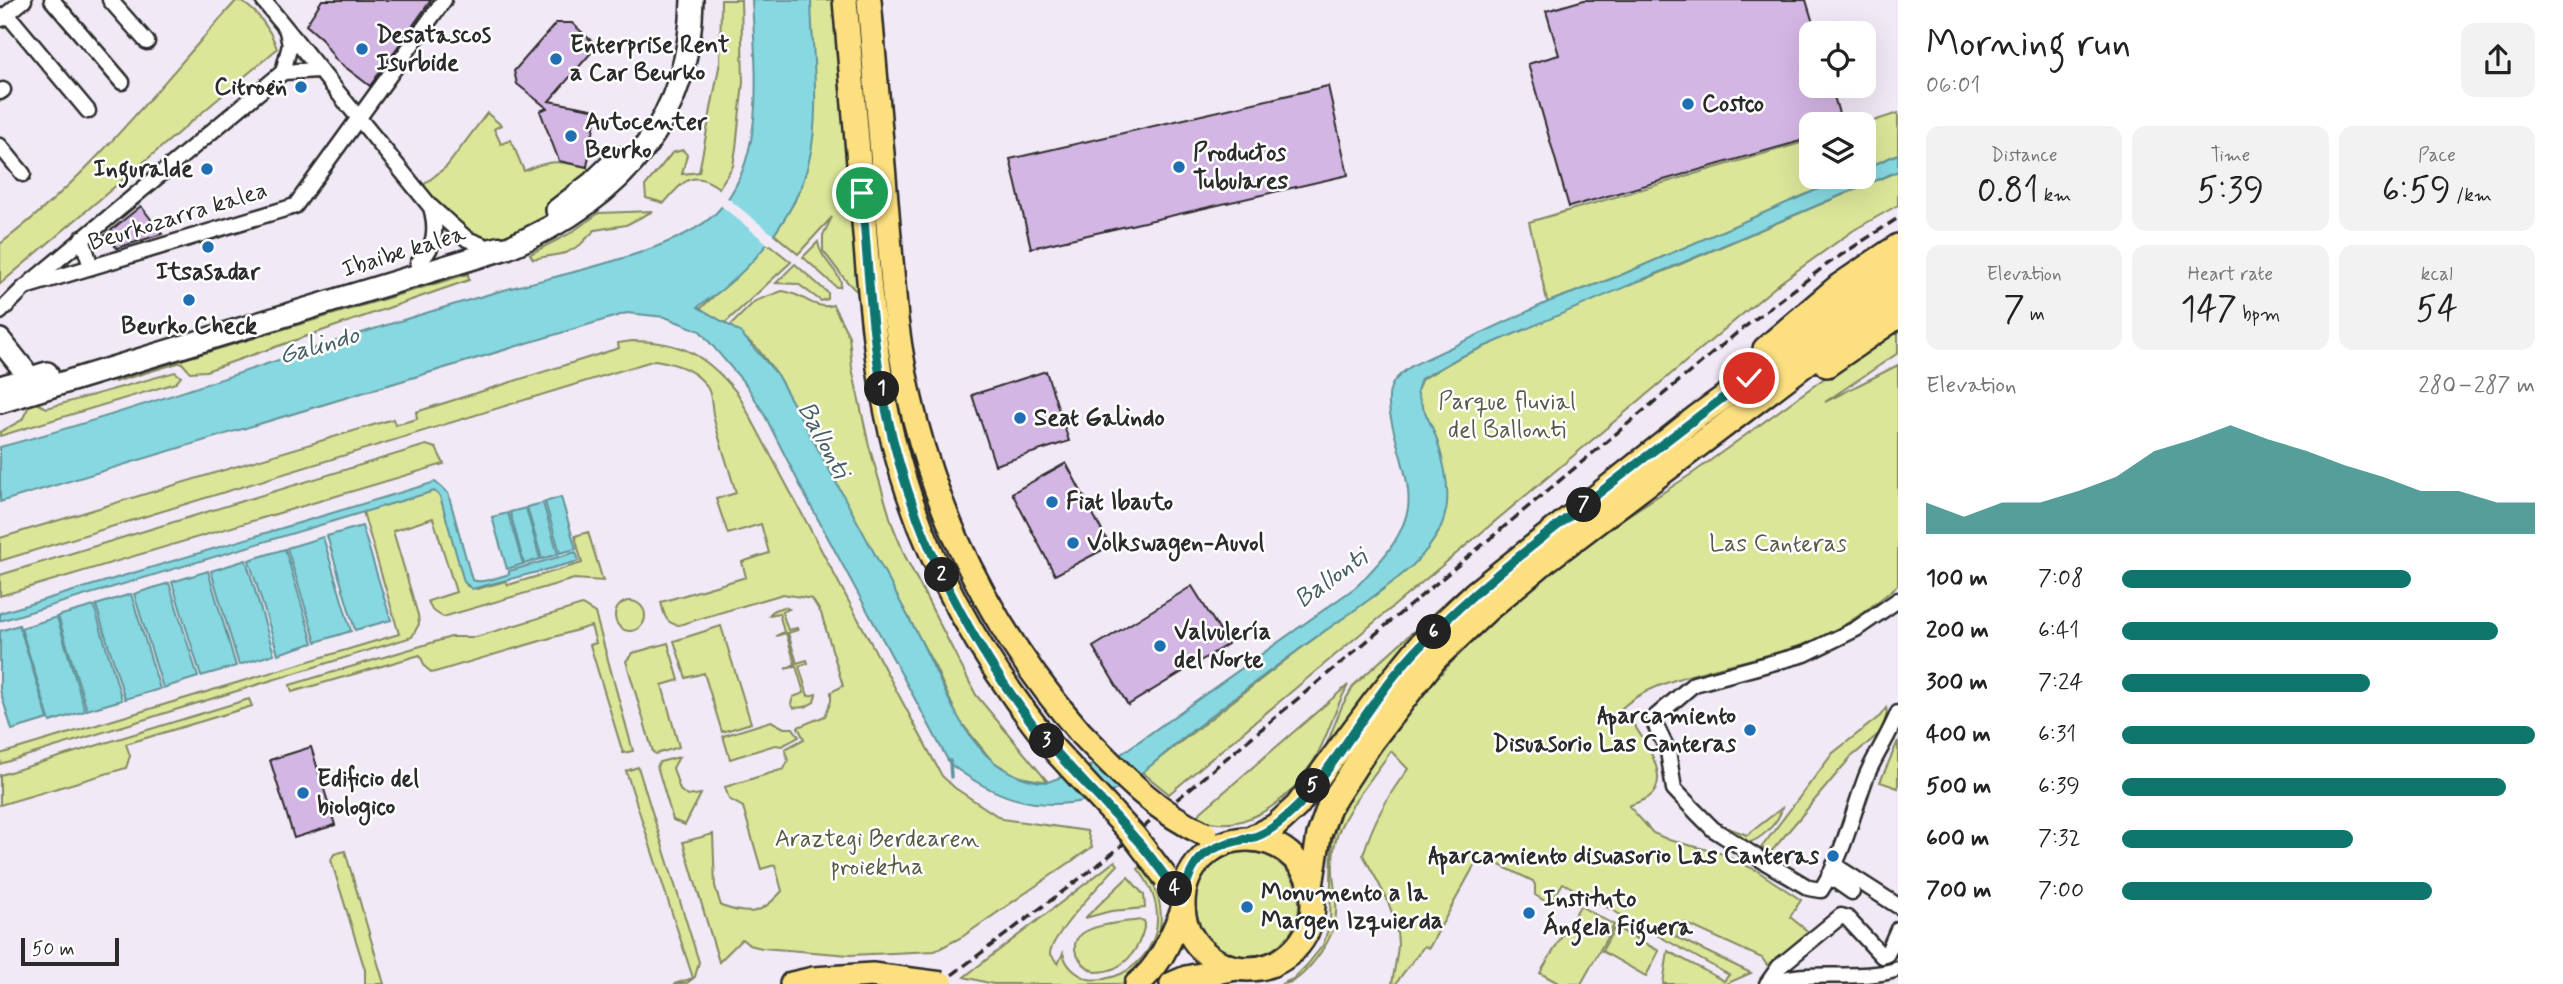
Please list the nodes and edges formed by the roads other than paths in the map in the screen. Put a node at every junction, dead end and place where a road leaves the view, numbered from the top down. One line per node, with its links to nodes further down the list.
1 (52, 0): 16 (street)
2 (110, 0): 13 (street)
3 (263, 0): 11 (street)
4 (444, 0): 18 (street, Beurkozarra kalea)
5 (679, 0): 24 (main road, Ibaibe kalea)
6 (692, 0): 22 (main road, Ibaibe kalea)
7 (845, 0): 45 (main road, bridge)
8 (869, 0): 12 (main road)
9 (875, 0): 12 (street)
10 (10, 9): 17 (street)
11 (287, 30): 14 (street); 15 (street)
12 (872, 38): 41 (main road, bridge)
13 (147, 42)
14 (319, 70): 15 (street); 18 (street)
15 (283, 72): 23 (street)
16 (122, 82)
17 (88, 111)
18 (359, 118): 21 (street); 27 (street, Beurkozarra kalea)
19 (0, 145): 20 (street)
20 (23, 174)
21 (430, 206): 24 (street); 26 (street)
22 (547, 230): 24 (street); 36 (main road, Ibaibe kalea)
23 (82, 239): 27 (street); 29 (street)
24 (478, 244): 26 (main road, Ibaibe kalea)
25 (1898, 247): 37 (main road)
26 (418, 263): 34 (main road, Ibaibe kalea)
27 (90, 267): 29 (street, Beurkozarra kalea)
28 (1898, 271): 37 (main road)
29 (26, 287): 31 (street, Beurkozarra kalea)
30 (1898, 294): 38 (main road)
31 (0, 312)
32 (1898, 316): 38 (main road)
33 (0, 340): 34 (main road)
34 (14, 379): 35 (main road)
35 (0, 395)
36 (0, 401)
37 (1698, 416): 41 (main road)
38 (1703, 443): 43 (main road)
39 (1898, 600): 42 (street)
40 (1898, 713): 42 (street)
41 (1243, 839): 43 (main road); 45 (main road)
42 (1832, 871): 44 (street); 46 (street)
43 (1311, 886): 48 (main road)
44 (1852, 892)
45 (1183, 905): 48 (main road); 52 (main road)
46 (1898, 906)
47 (1898, 929): 54 (street)
48 (1236, 968): 53 (main road)
49 (1898, 969): 54 (street)
50 (803, 981): 51 (main road, bridge)
51 (943, 984)
52 (1137, 984)
53 (1172, 984)
54 (1768, 984)

